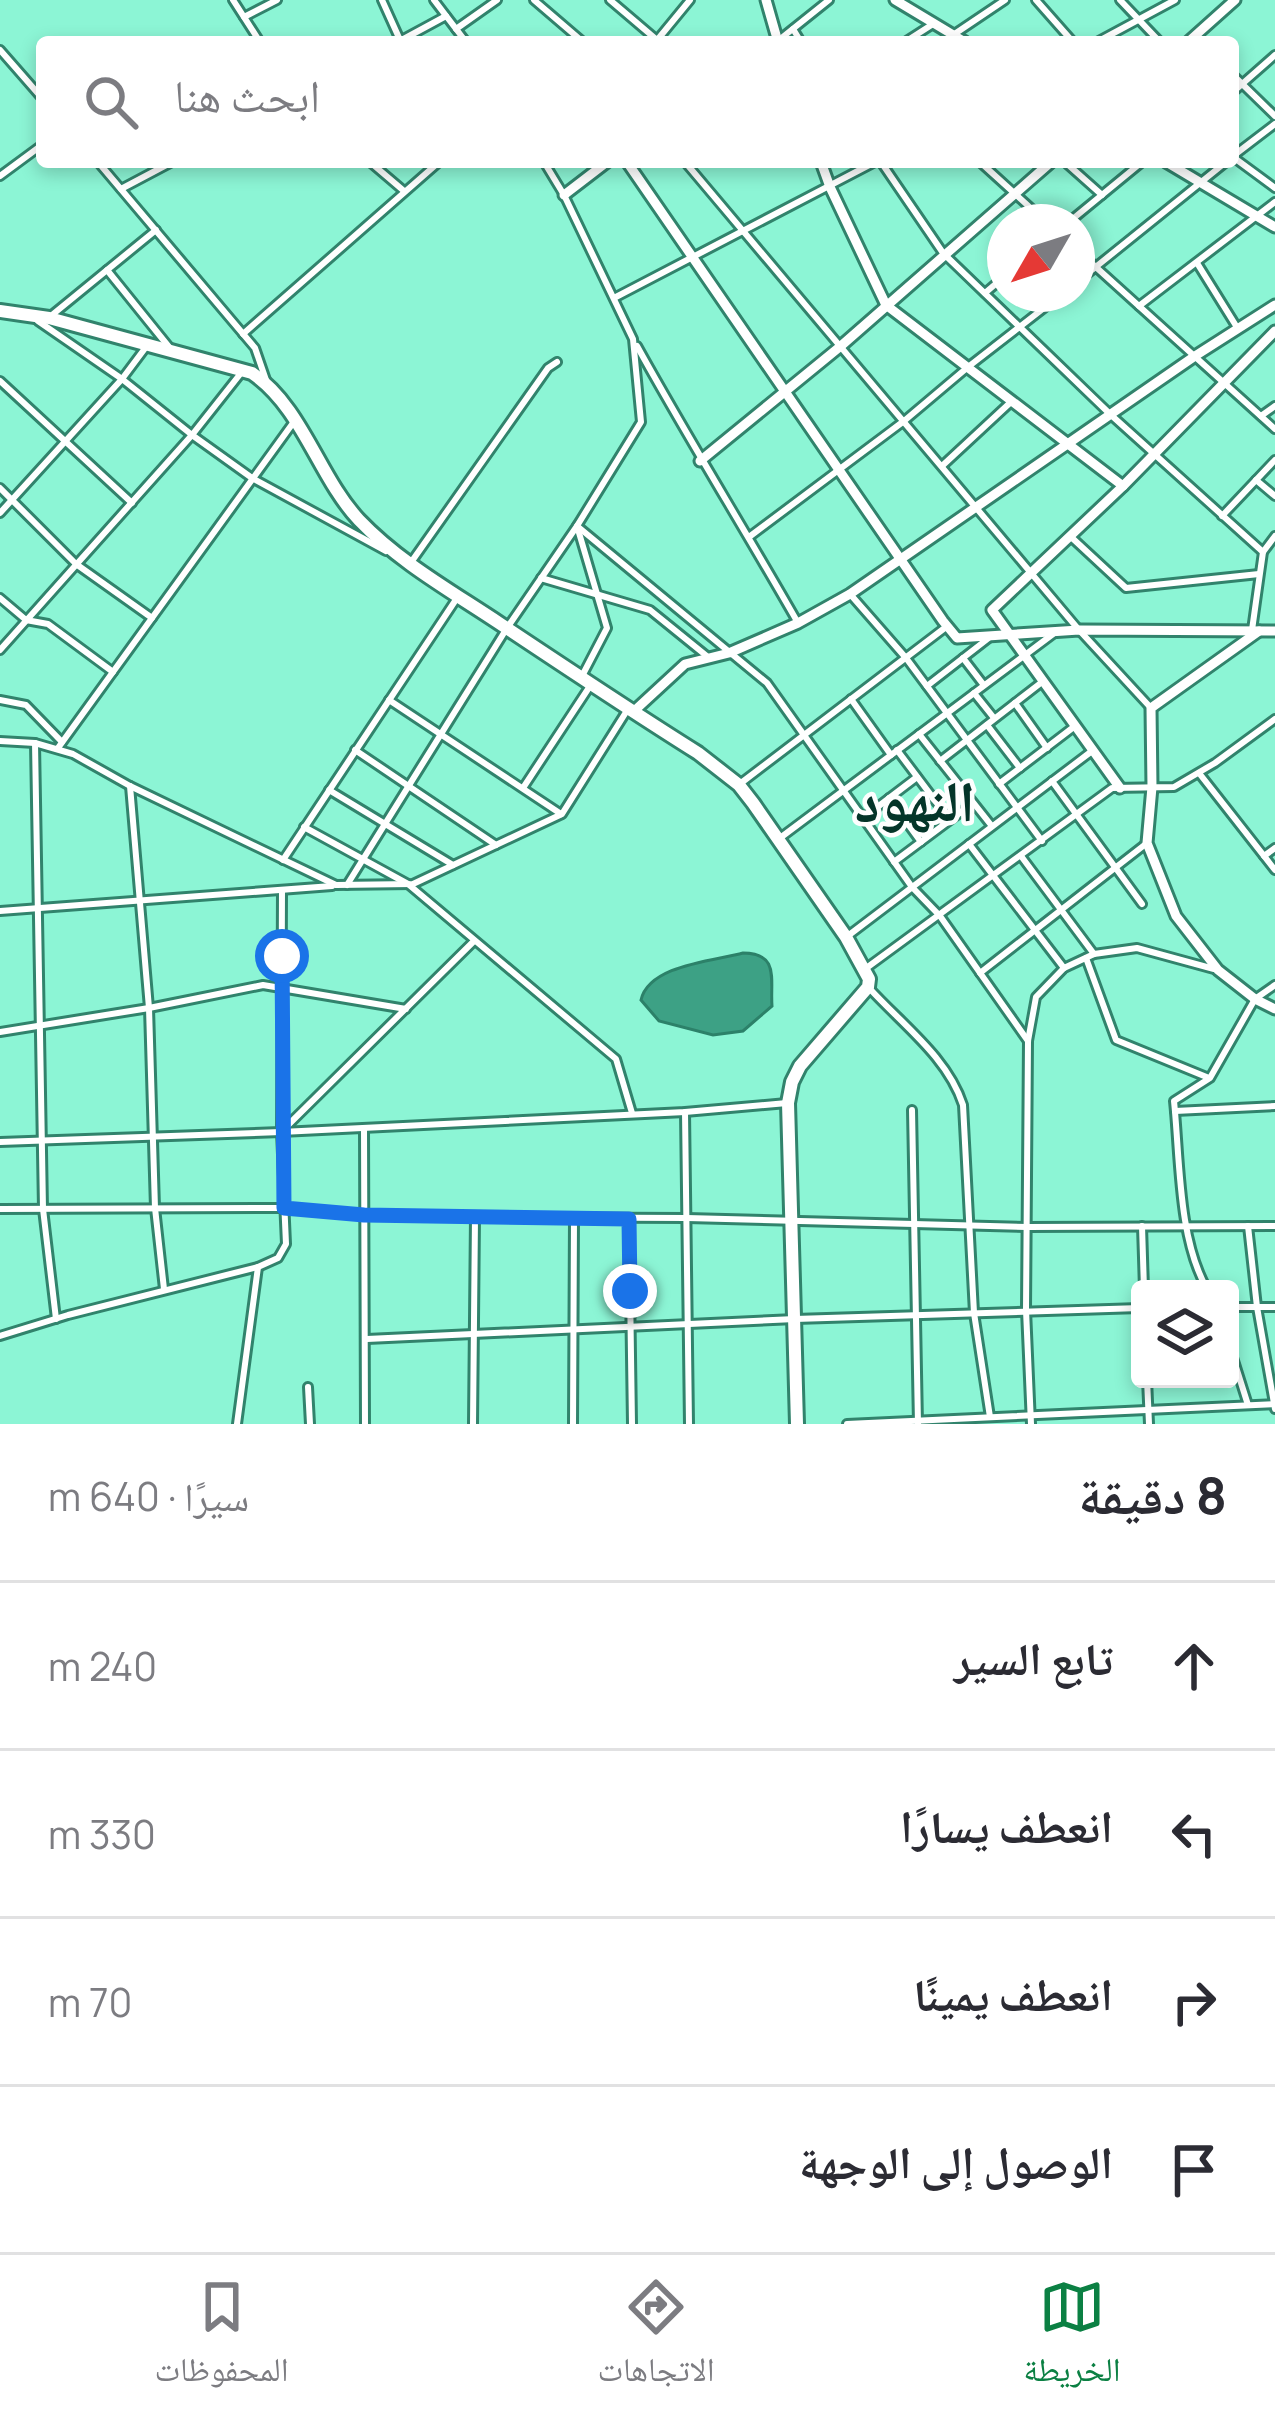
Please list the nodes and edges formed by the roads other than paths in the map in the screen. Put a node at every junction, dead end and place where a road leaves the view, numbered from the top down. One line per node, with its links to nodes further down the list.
1 (232, 0): 18 (street)
2 (277, 0): 18 (street)
3 (382, 0): 25 (street)
4 (434, 0): 17 (street)
5 (497, 0): 21 (street)
6 (534, 0): 28 (street)
7 (610, 0): 29 (street)
8 (690, 0): 30 (street)
9 (766, 0): 31 (street)
10 (829, 0): 22 (street)
11 (895, 0): 20 (street)
12 (1005, 0): 23 (street)
13 (1036, 0): 35 (street)
14 (1120, 0): 19 (street)
15 (1175, 0): 19 (street)
16 (1235, 0): 38 (street)
17 (446, 16): 21 (street); 26 (street)
18 (244, 17): 24 (street)
19 (1139, 20): 36 (street); 37 (street)
20 (934, 24): 23 (street); 34 (street)
21 (456, 29): 27 (street)
22 (793, 29): 32 (street); 33 (street)
23 (952, 35)
24 (256, 36)
25 (397, 36)
26 (411, 36)
27 (461, 36)
28 (577, 36)
29 (650, 36)
30 (660, 36)
31 (775, 36)
32 (784, 36)
33 (797, 36)
34 (915, 36)
35 (1068, 36)
36 (1108, 36)
37 (1154, 36)
38 (1198, 36)
39 (0, 50): 44 (street)
40 (1273, 60): 42 (street)
41 (1239, 82): 42 (street)
42 (1242, 85): 43 (street); 45 (street)
43 (1239, 87)
44 (36, 91)
45 (1275, 120): 47 (street)
46 (36, 149): 66 (street)
47 (1239, 151)
48 (1239, 163): 69 (street)
49 (103, 168): 70 (street)
50 (161, 168): 70 (street)
51 (377, 168): 71 (street)
52 (432, 168): 71 (street)
53 (548, 168): 73 (street)
54 (599, 168): 73 (street)
55 (631, 168): 83 (street)
56 (690, 168): 81 (street)
57 (823, 168): 68 (street)
58 (866, 168): 68 (street)
59 (882, 168): 82 (street)
60 (986, 168): 72 (street)
61 (1044, 168): 72 (street)
62 (1072, 168): 74 (street)
63 (1135, 168): 74 (street)
64 (1175, 168): 67 (street)
65 (1218, 168): 67 (street)
66 (0, 176)
67 (1199, 183): 78 (street); 85 (street)
68 (830, 187): 81 (street); 90 (street)
69 (1275, 188)
70 (121, 189): 80 (street)
71 (405, 191): 99 (street)
72 (1014, 194): 76 (street); 82 (street)
73 (564, 195): 88 (street)
74 (1102, 195): 77 (street)
75 (1275, 202): 78 (street)
76 (1025, 204)
77 (1091, 204)
78 (1257, 217): 79 (street); 84 (street)
79 (1275, 227)
80 (156, 230): 86 (street); 99 (street)
81 (744, 232): 83 (street); 102 (street)
82 (943, 253): 87 (street); 90 (street)
83 (695, 256): 88 (street); 112 (street)
84 (1197, 262): 91 (street); 97 (street)
85 (1096, 267): 91 (street)
86 (107, 270): 95 (street); 103 (street)
87 (985, 293): 96 (street)
88 (614, 298): 100 (street)
89 (1275, 304): 97 (street)
90 (886, 305): 102 (street); 106 (street)
91 (1139, 306): 104 (street)
92 (0, 311): 94 (highway)
93 (1039, 312): 96 (street)
94 (30, 315): 95 (highway); 108 (street)
95 (49, 318): 101 (highway)
96 (1021, 326): 106 (street); 115 (street)
97 (1238, 328): 104 (street)
98 (1275, 331): 110 (street)
99 (243, 334): 111 (street)
100 (633, 339): 125 (street); 138 (street)
101 (148, 344): 103 (highway); 108 (street)
102 (842, 345): 112 (street); 118 (street)
103 (172, 352): 107 (highway)
104 (1195, 356): 110 (street); 115 (street)
105 (557, 362): 144 (street)
106 (968, 367): 113 (street); 118 (street)
107 (243, 370): 111 (highway); 120 (street)
108 (122, 379): 120 (street); 121 (street)
109 (0, 381): 121 (street)
110 (1223, 382): 116 (street); 123 (street)
111 (267, 383): 117 (highway)
112 (786, 391): 125 (street); 127 (street)
113 (1012, 401): 122 (street); 126 (street)
114 (1275, 406): 116 (street)
115 (1111, 416): 122 (street); 123 (street)
116 (1261, 416): 119 (street)
117 (295, 420): 128 (street); 144 (highway)
118 (904, 421): 126 (street); 127 (street)
119 (1275, 429)
120 (192, 435): 128 (street); 134 (street)
121 (67, 441): 133 (street); 134 (street)
122 (1069, 445): 130 (street); 135 (street)
123 (1154, 454): 130 (street); 137 (street)
124 (1275, 460): 129 (street)
125 (700, 461): 141 (street)
126 (942, 466): 135 (street)
127 (840, 469): 141 (street); 143 (street)
128 (252, 478): 144 (street); 153 (street)
129 (1256, 480): 132 (street); 137 (street)
130 (1123, 486): 139 (street)
131 (0, 488): 133 (street)
132 (1275, 496)
133 (12, 500): 136 (street); 145 (street)
134 (132, 502): 145 (street)
135 (976, 508): 143 (street); 146 (street)
136 (0, 513)
137 (1222, 516): 142 (street)
138 (577, 526): 148 (street); 149 (street); 165 (street)
139 (1070, 536): 146 (street); 147 (street)
140 (1275, 536): 142 (street)
141 (748, 537): 155 (street)
142 (1263, 552): 147 (street)
143 (901, 558): 150 (street); 156 (street)
144 (408, 563): 151 (highway)
145 (76, 564): 153 (street); 154 (street)
146 (1031, 574): 158 (street); 162 (street)
147 (1259, 574): 159 (street)
148 (542, 578): 149 (street); 157 (street)
149 (596, 592): 167 (street); 171 (street)
150 (850, 594): 155 (street); 168 (street)
151 (458, 596): 157 (highway); 177 (street)
152 (0, 598): 154 (street)
153 (152, 619): 170 (street)
154 (26, 620): 164 (street); 170 (street)
155 (797, 623): 165 (street)
156 (947, 626): 163 (street); 168 (street)
157 (507, 628): 171 (highway); 186 (street)
158 (1078, 630): 159 (street); 161 (street); 180 (street)
159 (1255, 631): 160 (street); 180 (street)
160 (1275, 631)
161 (1056, 632): 162 (street); 166 (street)
162 (1007, 635): 163 (street); 166 (street)
163 (992, 636): 169 (street)
164 (0, 650)
165 (729, 653): 167 (street); 188 (street)
166 (1023, 656): 172 (street); 173 (street)
167 (710, 658): 181 (street)
168 (906, 658): 174 (street); 178 (street)
169 (963, 658): 173 (street); 174 (street)
170 (113, 672): 192 (street)
171 (586, 681): 181 (highway); 206 (street)
172 (1042, 682): 179 (street); 185 (street)
173 (984, 685): 175 (street)
174 (927, 686): 182 (street)
175 (974, 693): 182 (street); 184 (street)
176 (0, 700): 192 (street)
177 (389, 700): 186 (street); 194 (street)
178 (851, 700): 188 (street); 196 (street)
179 (1015, 703): 184 (street); 193 (street)
180 (1151, 708): 208 (street)
181 (631, 710): 203 (highway); 214 (street)
182 (946, 713): 187 (street); 190 (street)
183 (1275, 719): 199 (street)
184 (991, 722): 190 (street); 198 (street)
185 (1075, 726): 193 (street); 195 (street)
186 (441, 734): 205 (street); 206 (street)
187 (919, 734): 196 (street); 197 (street)
188 (803, 736): 203 (street); 210 (street)
189 (0, 741): 191 (street)
190 (967, 741): 197 (street); 202 (street)
191 (34, 743): 192 (street); 244 (street)
192 (60, 746): 204 (street)
193 (1047, 748): 198 (street)
194 (355, 750): 205 (street); 209 (street)
195 (1093, 750): 201 (street); 207 (street)
196 (894, 752): 200 (street); 210 (street)
197 (940, 761): 212 (street)
198 (1020, 768): 202 (street)
199 (1198, 773): 208 (street); 229 (street)
200 (917, 777): 211 (street); 217 (street)
201 (1052, 781): 213 (street); 215 (street)
202 (999, 784): 213 (street)
203 (739, 785): 221 (highway)
204 (130, 786): 231 (street); 242 (street)
205 (409, 786): 218 (street); 226 (street)
206 (523, 788): 214 (street)
207 (1120, 788): 208 (street); 215 (street)
208 (1152, 788): 224 (street)
209 (329, 790): 218 (street); 219 (street)
210 (843, 791): 216 (street); 221 (street)
211 (889, 798): 216 (street); 223 (street)
212 (973, 803): 217 (street); 220 (street)
213 (1016, 807): 220 (street); 222 (street)
214 (562, 814): 226 (street)
215 (1077, 814): 222 (street); 234 (street)
216 (862, 818): 232 (street)
217 (950, 820): 223 (street)
218 (385, 824): 230 (street); 233 (street)
219 (304, 827): 230 (street); 231 (street)
220 (992, 827): 225 (street)
221 (777, 840): 249 (highway)
222 (1042, 841): 228 (street)
223 (921, 842): 232 (street)
224 (1147, 843): 234 (street); 254 (street)
225 (969, 844): 236 (street); 240 (street)
226 (496, 845): 233 (street)
227 (1275, 848): 229 (street)
228 (1022, 856): 236 (street); 245 (street)
229 (1264, 856): 235 (street)
230 (363, 859): 237 (street); 239 (street)
231 (283, 860): 238 (street)
232 (894, 862): 240 (street)
233 (453, 865): 237 (street)
234 (1115, 870): 243 (street); 245 (street)
235 (1275, 870)
236 (994, 875): 247 (street); 248 (street)
237 (408, 884): 239 (street); 250 (street)
238 (336, 885): 239 (street); 241 (street)
239 (347, 885)
240 (912, 887): 247 (street); 249 (street)
241 (282, 890): 242 (street); 258 (street)
242 (141, 901): 244 (street); 260 (street)
243 (1142, 904)
244 (36, 909): 246 (street); 263 (street)
245 (1062, 910): 248 (street); 251 (street)
246 (0, 911)
247 (940, 916): 253 (street); 255 (street)
248 (1035, 929): 252 (street); 255 (street)
249 (846, 937): 253 (highway)
250 (475, 941): 261 (street); 272 (street)
251 (1090, 956): 252 (street); 254 (street); 266 (street)
252 (1064, 968): 265 (street)
253 (865, 969): 257 (highway)
254 (1218, 970): 259 (street)
255 (980, 973): 265 (street)
256 (1275, 985): 259 (street)
257 (868, 987): 267 (highway); 289 (street)
258 (282, 988): 260 (street); 261 (street); 274 (street)
259 (1255, 999): 262 (street); 266 (street)
260 (149, 1008): 263 (street); 275 (street)
261 (406, 1009): 274 (street)
262 (1275, 1009)
263 (38, 1027): 264 (street); 276 (street)
264 (0, 1032)
265 (1028, 1040): 294 (street)
266 (1210, 1078): 270 (street)
267 (788, 1103): 271 (street); 287 (highway)
268 (1275, 1106): 270 (street)
269 (912, 1110): 288 (street)
270 (1175, 1111): 291 (street)
271 (685, 1112): 272 (street); 284 (street)
272 (633, 1114): 273 (street)
273 (364, 1127): 274 (street); 282 (street)
274 (281, 1132): 275 (street); 279 (street)
275 (154, 1135): 276 (street); 278 (street)
276 (40, 1140): 277 (street); 281 (street)
277 (0, 1142)
278 (155, 1208): 279 (street); 281 (street); 298 (street)
279 (284, 1208): 282 (street); 295 (street)
280 (0, 1209): 281 (street)
281 (43, 1209): 306 (street)
282 (364, 1215): 283 (street); 313 (street)
283 (475, 1217): 285 (street); 311 (street)
284 (687, 1218): 286 (street); 287 (street); 308 (street)
285 (574, 1219): 286 (street); 310 (street)
286 (629, 1219): 309 (street)
287 (792, 1222): 288 (street); 307 (highway)
288 (916, 1225): 289 (street); 305 (street)
289 (969, 1226): 294 (street); 304 (street)
290 (1142, 1226): 291 (street); 294 (street); 296 (street)
291 (1187, 1226): 292 (street); 297 (street)
292 (1248, 1226): 293 (street); 301 (street)
293 (1275, 1226)
294 (1028, 1227): 303 (street)
295 (258, 1267): 298 (street); 324 (street)
296 (1144, 1280)
297 (1202, 1280)
298 (164, 1289): 306 (street)
299 (1275, 1306): 301 (street)
300 (1239, 1307): 301 (street)
301 (1257, 1307): 318 (street)
302 (1131, 1308): 303 (street)
303 (1026, 1310): 304 (street); 321 (street)
304 (974, 1312): 305 (street); 320 (street)
305 (916, 1315): 307 (street); 323 (street)
306 (56, 1319): 312 (street)
307 (795, 1319): 308 (street); 331 (highway)
308 (686, 1325): 309 (street); 330 (street)
309 (630, 1328): 310 (street); 329 (street)
310 (572, 1330): 311 (street); 328 (street)
311 (472, 1335): 313 (street); 327 (street)
312 (0, 1336)
313 (367, 1339): 326 (street)
314 (1239, 1376): 317 (street)
315 (308, 1387): 325 (street)
316 (1148, 1388): 319 (street)
317 (1248, 1405): 318 (street); 319 (street)
318 (1275, 1406)
319 (1149, 1411): 321 (street); 333 (street)
320 (990, 1417): 321 (street); 322 (street)
321 (1031, 1419)
322 (965, 1421): 323 (street)
323 (918, 1423): 332 (street)
324 (237, 1424)
325 (310, 1424)
326 (365, 1424)
327 (473, 1424)
328 (573, 1424)
329 (632, 1424)
330 (689, 1424)
331 (797, 1424)
332 (847, 1424)
333 (1149, 1424)

